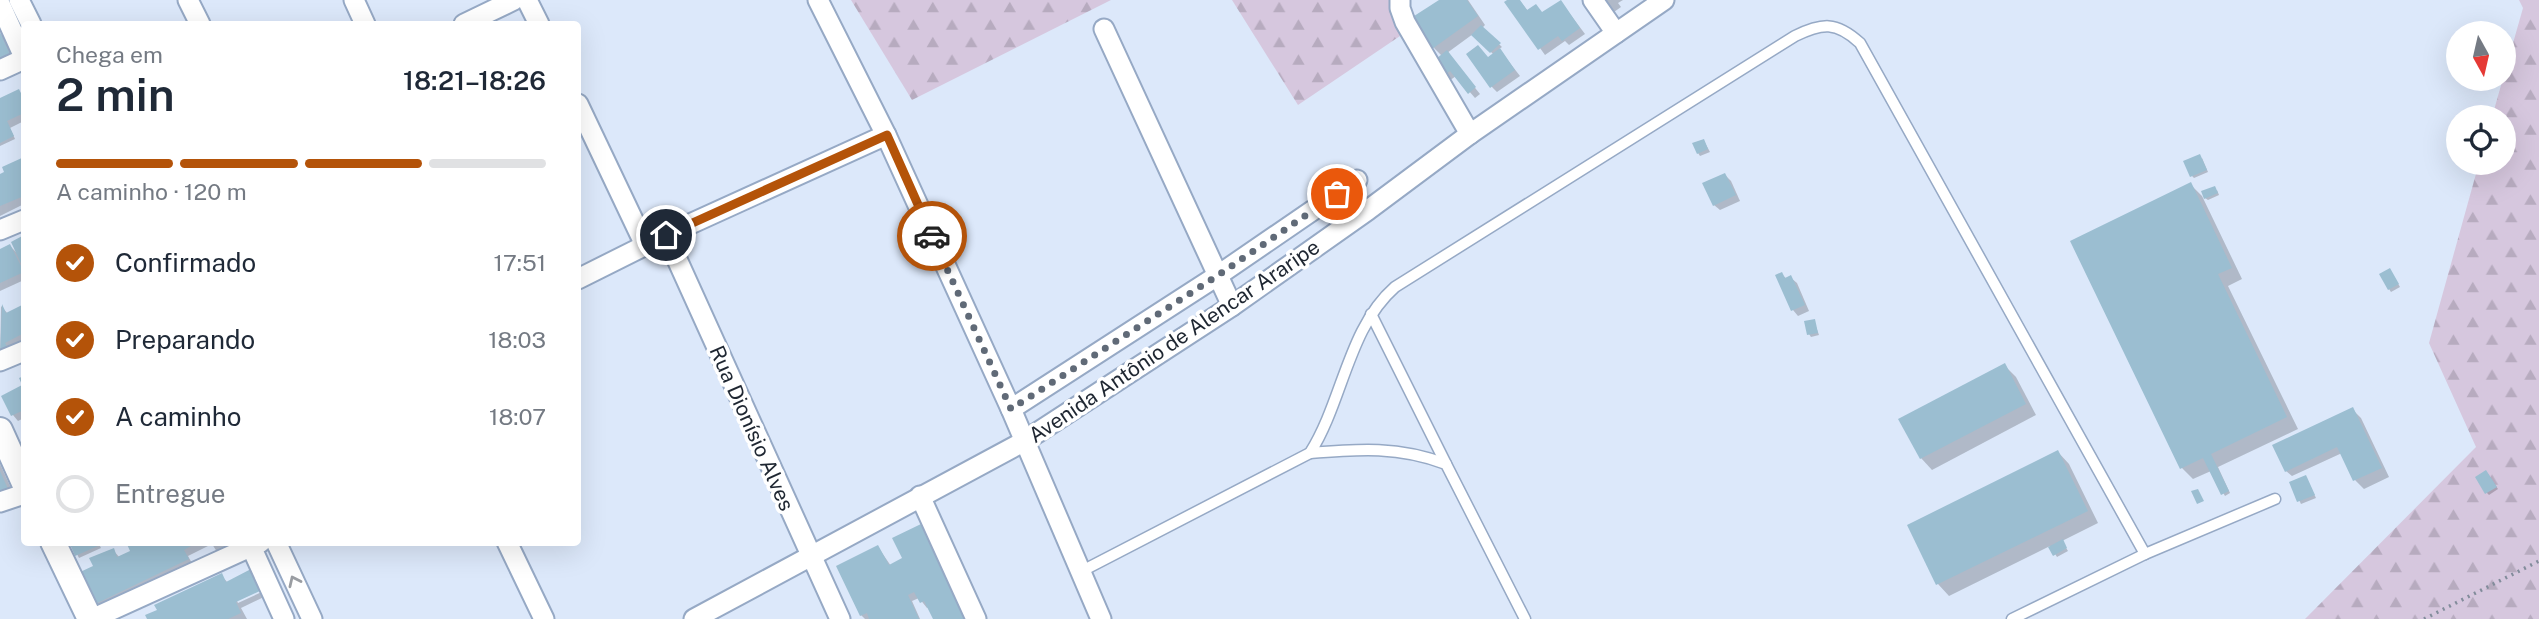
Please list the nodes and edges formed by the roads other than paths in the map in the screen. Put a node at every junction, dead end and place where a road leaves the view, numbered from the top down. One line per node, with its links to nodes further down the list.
1 (19, 0): 11 (street)
2 (188, 0): 12 (street)
3 (354, 0): 13 (street)
4 (514, 0): 14 (street)
5 (527, 0): 15 (street)
6 (818, 0): 23 (street)
7 (1400, 0): 22 (street)
8 (1592, 0): 17 (street)
9 (1664, 0): 17 (street, Avenida Antônio de Alencar Araripe)
10 (0, 4): 18 (street)
11 (30, 21)
12 (198, 21)
13 (364, 21)
14 (470, 21)
15 (538, 21)
16 (1104, 29): 29 (street)
17 (1616, 33): 22 (street, Avenida Antônio de Alencar Araripe)
18 (21, 51)
19 (21, 60): 20 (street)
20 (0, 70)
21 (581, 110): 28 (street)
22 (1470, 134): 31 (street, Avenida Antônio de Alencar Araripe)
23 (887, 135): 27 (street); 35 (street)
24 (1357, 180): 29 (street)
25 (21, 221): 26 (street)
26 (0, 230)
27 (666, 235): 28 (street); 51 (street, Rua Dionísio Alves)
28 (645, 245): 30 (street)
29 (1217, 276): 31 (street); 35 (street)
30 (581, 277)
31 (1232, 306): 37 (street, Avenida Antônio de Alencar Araripe)
32 (1371, 314): 38 (lane); 39 (lane); 50 (lane)
33 (21, 352): 34 (street)
34 (0, 361)
35 (1011, 409): 37 (street)
36 (0, 430): 40 (street)
37 (1023, 442): 42 (street, Avenida Antônio de Alencar Araripe); 52 (street)
38 (1310, 453): 39 (lane); 52 (lane)
39 (1446, 464): 61 (lane)
40 (21, 476)
41 (21, 495): 44 (street)
42 (920, 496): 51 (street, Avenida Antônio de Alencar Araripe); 59 (street)
43 (2275, 499): 50 (lane)
44 (0, 502)
45 (55, 546): 53 (street)
46 (250, 546): 53 (street)
47 (255, 546): 54 (street)
48 (278, 546): 55 (street, one-way to 48)
49 (509, 546): 56 (street)
50 (2145, 554): 62 (lane)
51 (811, 558): 57 (street, Avenida Antônio de Alencar Araripe); 58 (street, Rua Dionísio Alves)
52 (1082, 570): 60 (street)
53 (91, 619)
54 (284, 619)
55 (312, 619)
56 (544, 619)
57 (694, 619)
58 (840, 619)
59 (976, 619)
60 (1101, 619)
61 (1525, 619)
62 (2012, 619)

